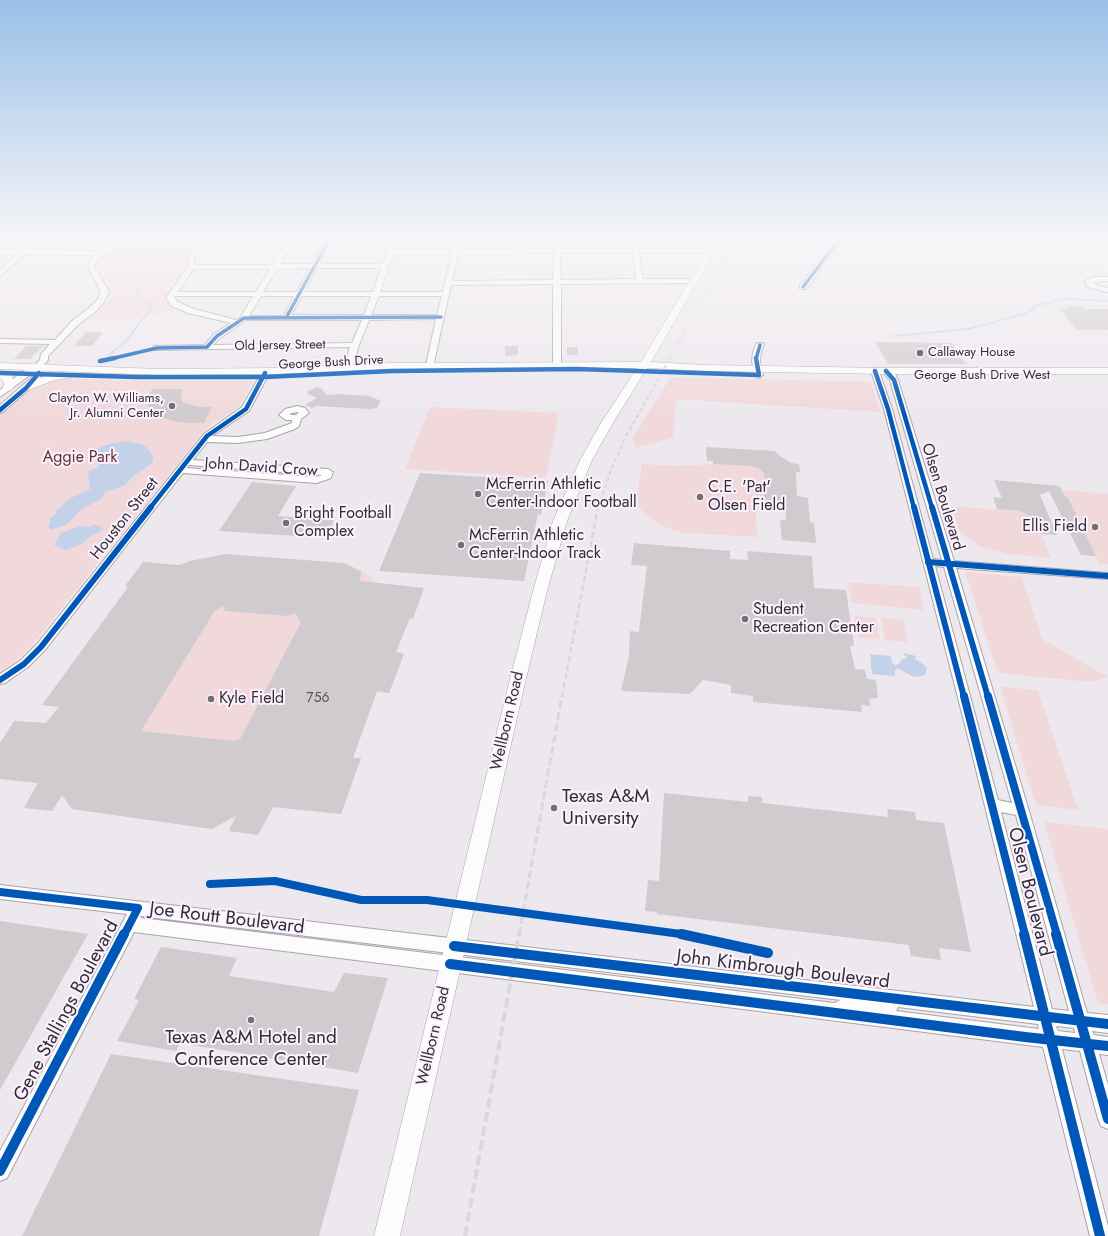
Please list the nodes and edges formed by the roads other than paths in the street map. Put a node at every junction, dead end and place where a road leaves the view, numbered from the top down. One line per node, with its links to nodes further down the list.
1 (102, 298): 14 (street)
2 (170, 298): 12 (street)
3 (256, 298): 12 (street)
4 (297, 298): 9 (street)
5 (374, 298): 10 (street)
6 (445, 298): 11 (street)
7 (557, 298): 19 (street)
8 (685, 298): 23 (main road, Wellborn Road)
9 (286, 318): 10 (street); 12 (street)
10 (366, 318): 11 (street); 15 (street)
11 (441, 318): 20 (street)
12 (241, 320): 17 (street)
13 (0, 341): 14 (street)
14 (57, 342): 25 (street)
15 (355, 345): 17 (street, Old Jersey Street); 22 (street)
16 (760, 345): 27 (street)
17 (207, 347): 18 (street, Old Jersey Street)
18 (157, 348)
19 (557, 364): 20 (main road, George Bush Drive); 23 (main road, George Bush Drive)
20 (430, 365): 22 (main road, George Bush Drive); 26 (main road)
21 (0, 366): 25 (main road, George Bush Drive)
22 (348, 368): 32 (main road, George Bush Drive)
23 (642, 368): 24 (main road, George Bush Drive); 27 (main road, George Bush Drive West); 36 (main road, Wellborn Road)
24 (603, 369): 26 (main road, George Bush Drive); 36 (main road)
25 (38, 370): 30 (main road, George Bush Drive); 32 (main road, George Bush Drive); 33 (main road, George Bush Drive); 37 (street)
26 (370, 371): 32 (main road, George Bush Drive)
27 (758, 372): 31 (main road, George Bush Drive West)
28 (1108, 372): 31 (main road, George Bush Drive West); 34 (main road)
29 (0, 373): 30 (main road, George Bush Drive); 38 (main road)
30 (26, 373): 38 (street)
31 (882, 373): 34 (main road, George Bush Drive West); 42 (street, Olsen Boulevard); 43 (street, Olsen Boulevard)
32 (265, 374): 33 (main road, George Bush Drive); 41 (street, Houston Street)
33 (70, 375): 37 (main road)
34 (1071, 377): 35 (main road, George Bush Drive West)
35 (1108, 377)
36 (631, 384): 58 (main road, Wellborn Road)
37 (26, 388): 39 (street)
38 (4, 391)
39 (0, 410)
40 (296, 418): 41 (street)
41 (205, 439): 44 (street, Houston Street)
42 (898, 445): 43 (street); 45 (street, Olsen Boulevard)
43 (913, 446): 46 (street, Olsen Boulevard)
44 (183, 466): 44 (street, John David Crow); 48 (street, Houston Street)
45 (928, 562): 46 (street); 49 (street, Olsen Boulevard)
46 (949, 564): 47 (street); 50 (street, Olsen Boulevard)
47 (1108, 576)
48 (0, 680)
49 (992, 804): 50 (street); 63 (street, Olsen Boulevard)
50 (1022, 811): 64 (street, Olsen Boulevard)
51 (0, 892): 52 (street, Joe Routt Boulevard)
52 (138, 908): 53 (street, Gene Stallings Boulevard); 54 (street, Joe Routt Boulevard)
53 (130, 924): 56 (street, Joe Routt Boulevard); 70 (street, Gene Stallings Boulevard)
54 (275, 924): 55 (street, Joe Routt Boulevard); 56 (street)
55 (345, 933): 57 (street); 58 (street, Joe Routt Boulevard)
56 (269, 942): 57 (street, Joe Routt Boulevard)
57 (339, 950): 58 (street, Joe Routt Boulevard)
58 (452, 955): 59 (street, John Kimbrough Boulevard); 61 (street); 71 (main road, Wellborn Road)
59 (788, 986): 60 (street, John Kimbrough Boulevard); 61 (street)
60 (892, 998): 62 (street); 63 (street, John Kimbrough Boulevard)
61 (788, 1007): 62 (street)
62 (833, 1012): 66 (street)
63 (1044, 1017): 64 (street, John Kimbrough Boulevard); 66 (street, Olsen Boulevard)
64 (1080, 1020): 65 (street, John Kimbrough Boulevard); 67 (street, Olsen Boulevard)
65 (1108, 1024)
66 (1051, 1040): 67 (street); 72 (street, Olsen Boulevard)
67 (1087, 1044): 68 (street); 69 (street, Olsen Boulevard)
68 (1108, 1046)
69 (1108, 1119)
70 (0, 1171)
71 (387, 1236)
72 (1100, 1236)

